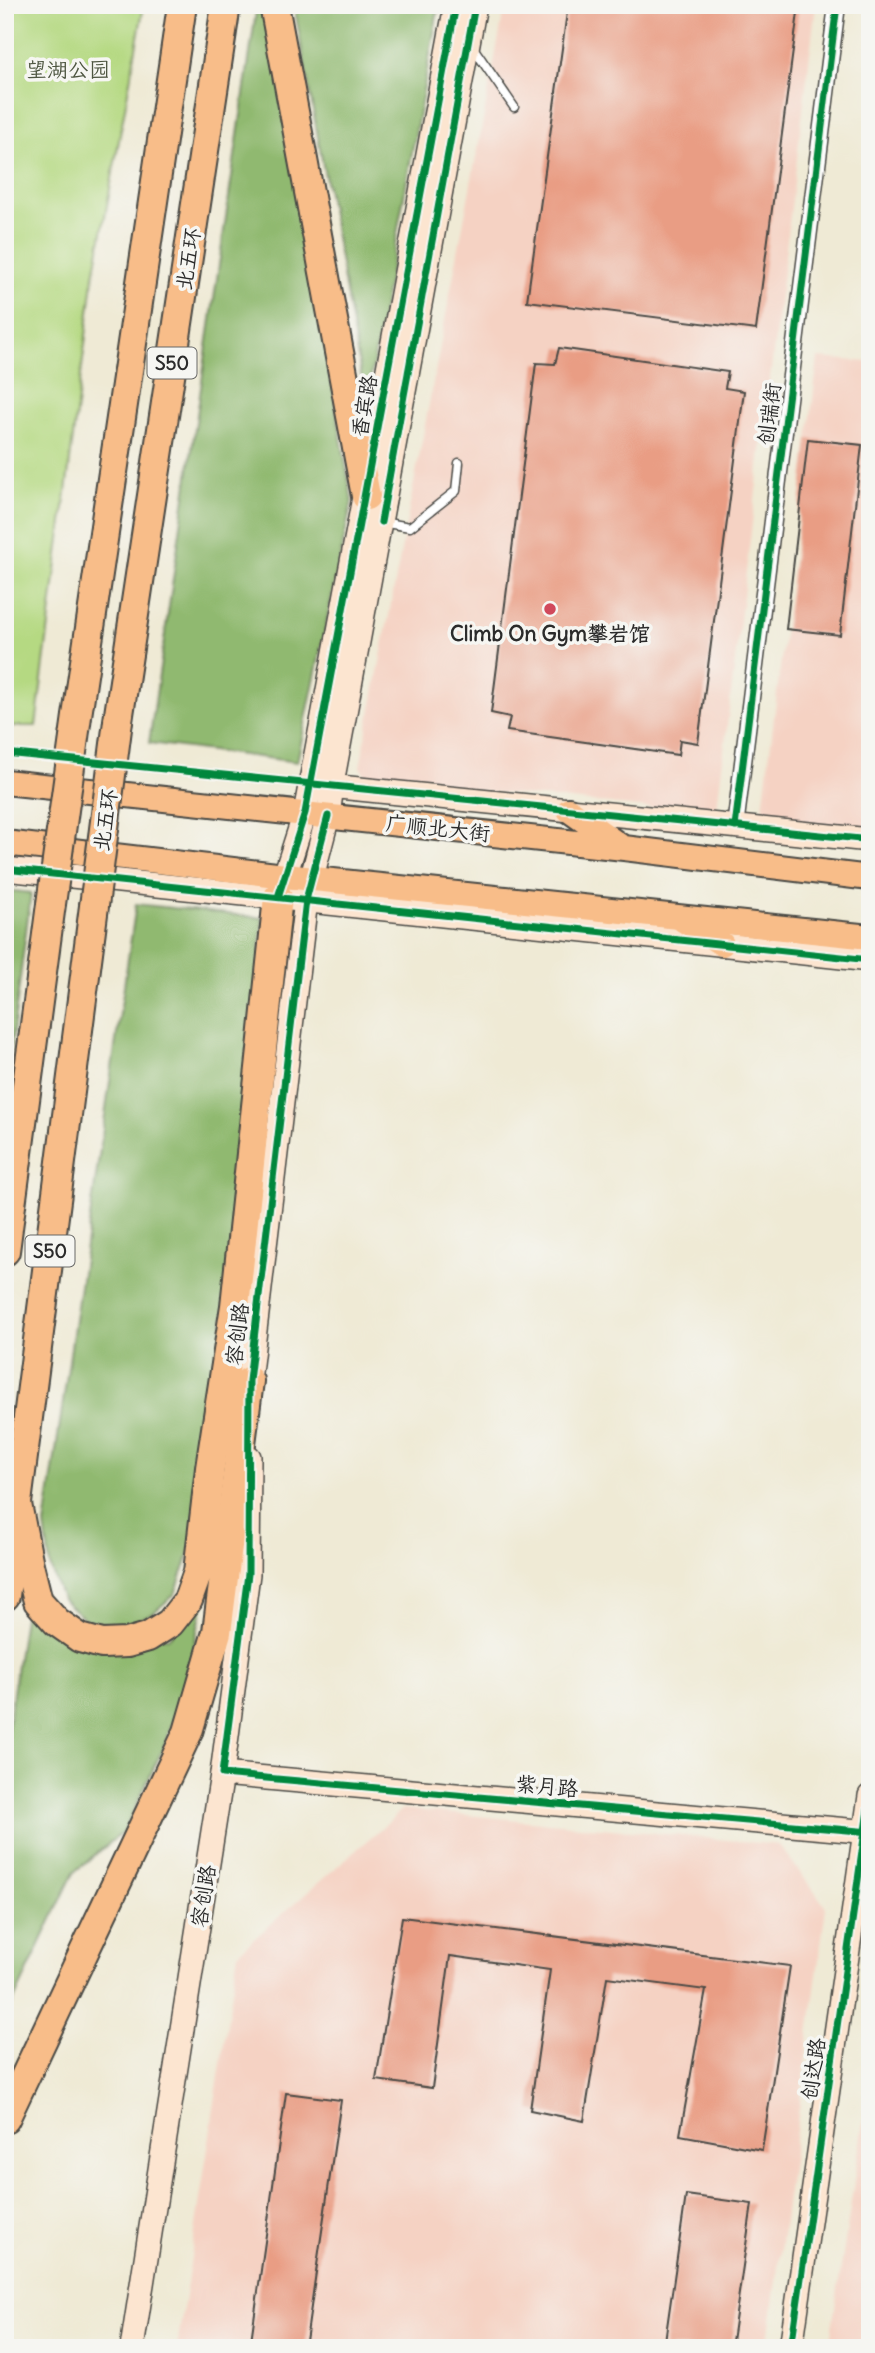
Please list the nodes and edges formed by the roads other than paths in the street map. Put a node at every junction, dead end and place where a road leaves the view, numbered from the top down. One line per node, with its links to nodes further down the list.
1 (182, 5): 28 (highway, 北五环 / S50, bridge)
2 (226, 5): 30 (highway, 北五环 / S50, bridge)
3 (274, 5): 10 (highway)
4 (456, 5): 7 (street, 香宾路)
5 (475, 5): 7 (street, 香宾路)
6 (837, 5): 16 (street, 创瑞街)
7 (459, 39): 8 (lane); 10 (street, 香宾路); 11 (street, 香宾路)
8 (514, 107)
9 (459, 463): 11 (lane)
10 (366, 496): 11 (street); 13 (street, 香宾路)
11 (381, 522): 13 (street, 香宾路)
12 (5, 782): 15 (main road, 广顺北大街)
13 (321, 785): 14 (street); 15 (street, 香宾路)
14 (569, 810): 16 (street); 19 (main road)
15 (317, 815): 19 (main road, 广顺北大街); 22 (street); 23 (street, 容创路)
16 (735, 827): 17 (street)
17 (870, 841)
18 (5, 843): 22 (main road)
19 (624, 848): 21 (main road, 广顺北大街)
20 (5, 869): 22 (street)
21 (870, 878)
22 (281, 886): 23 (main road); 30 (highway)
23 (308, 889): 24 (main road); 26 (street); 29 (street, 容创路)
24 (680, 917): 25 (main road); 26 (main road)
25 (870, 937)
26 (722, 944): 27 (street)
27 (870, 960)
28 (5, 1251)
29 (249, 1381): 32 (street, 容创路); 35 (highway)
30 (18, 1504): 31 (highway, 北五环 / S50)
31 (5, 1596)
32 (222, 1774): 34 (street, 紫月路); 36 (street, 容创路)
33 (870, 1796): 34 (street, 创达路)
34 (867, 1832): 37 (street, 创达路)
35 (5, 2119)
36 (132, 2348)
37 (791, 2348)

